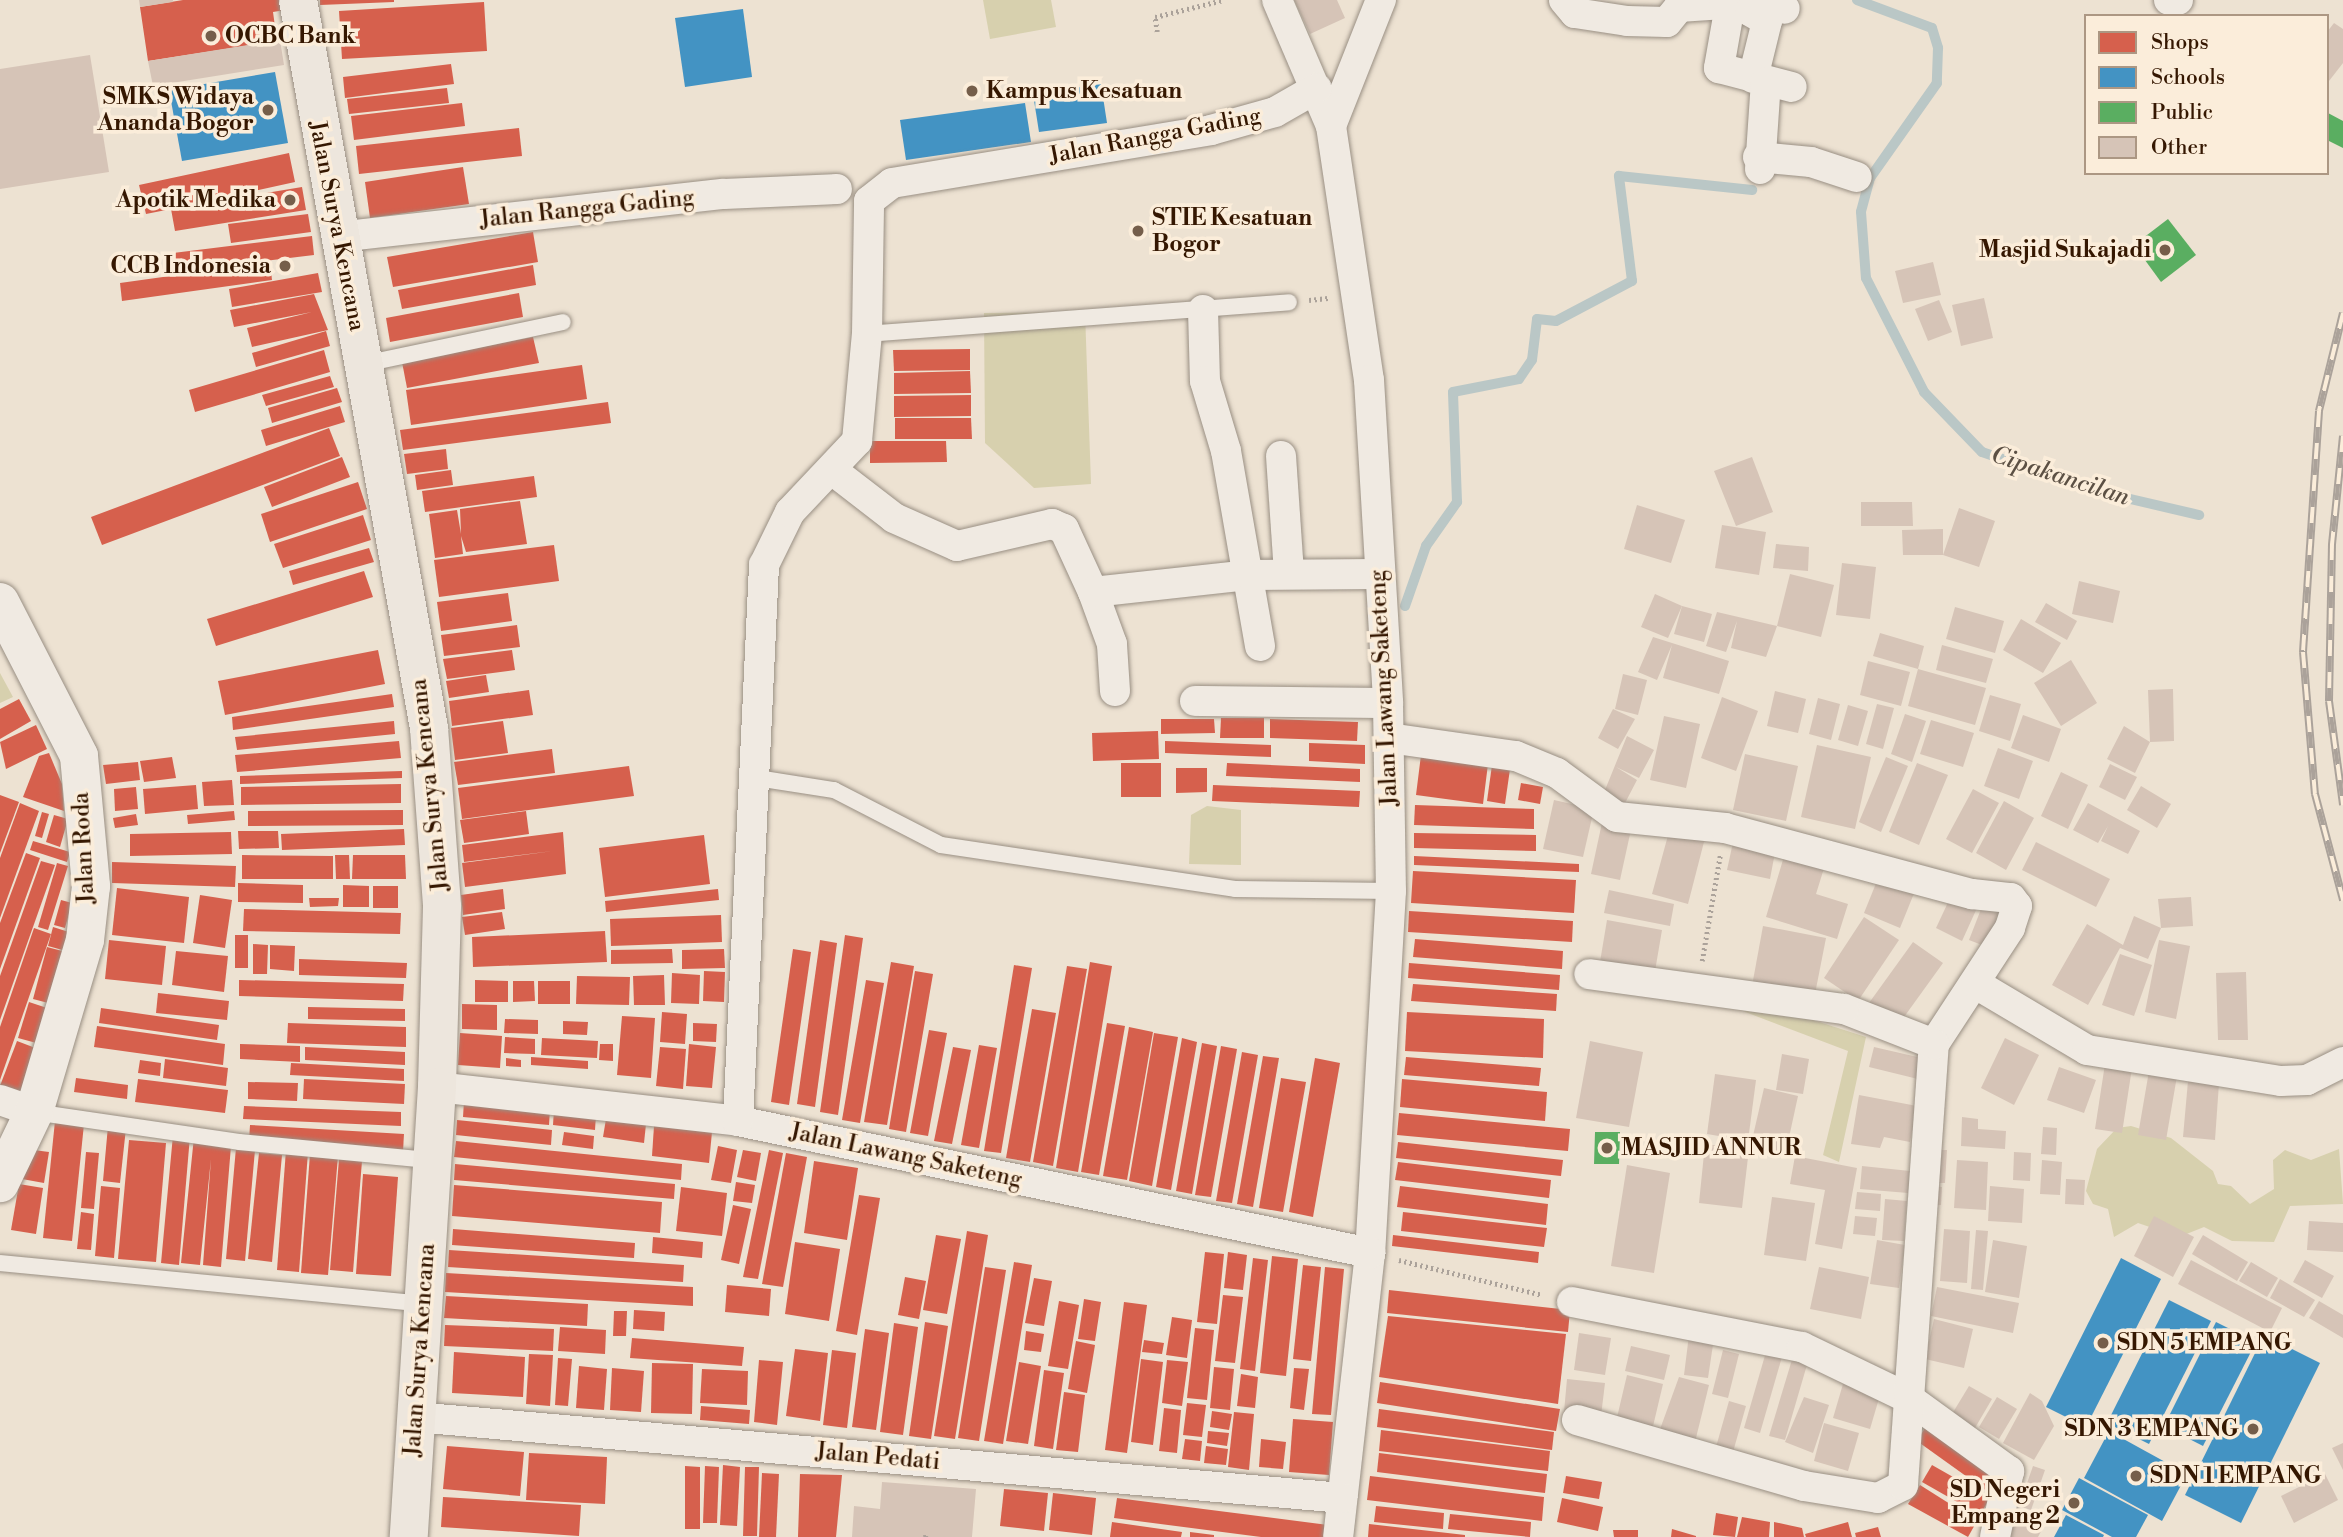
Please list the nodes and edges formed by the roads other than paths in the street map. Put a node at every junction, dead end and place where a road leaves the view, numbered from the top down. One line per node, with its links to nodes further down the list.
1 (298, 0): 13 (main road, Jalan Surya Kencana)
2 (1277, 0): 9 (street)
3 (1381, 0): 10 (street)
4 (1564, 0): 8 (street)
5 (2169, 0): 6 (street)
6 (2178, 0)
7 (1785, 9): 8 (street)
8 (1770, 83): 11 (street)
9 (1317, 88): 10 (street); 17 (street, Jalan Rangga Gading)
10 (1331, 126): 22 (street, Jalan Lawang Saketeng)
11 (1857, 177)
12 (837, 189): 13 (street, Jalan Rangga Gading)
13 (338, 237): 18 (main road, Jalan Surya Kencana)
14 (1289, 302): 15 (lane)
15 (1203, 310): 17 (lane); 23 (street)
16 (563, 322): 18 (lane)
17 (867, 334): 20 (street)
18 (363, 364): 37 (main road, Jalan Surya Kencana)
19 (1281, 456): 21 (street)
20 (832, 470): 24 (street); 31 (street)
21 (1289, 573): 22 (street); 23 (street)
22 (1377, 574): 29 (street, Jalan Lawang Saketeng)
23 (1250, 575): 24 (street); 26 (street)
24 (1093, 592): 27 (street)
25 (0, 602): 39 (street, Jalan Roda)
26 (1260, 646)
27 (1115, 691)
28 (1195, 701): 29 (street)
29 (1388, 703): 30 (street, Jalan Lawang Saketeng)
30 (1390, 738): 32 (street, Jalan Lawang Saketeng); 34 (street)
31 (757, 778): 32 (lane); 38 (street)
32 (1391, 891): 42 (street, Jalan Lawang Saketeng)
33 (1589, 974): 35 (street)
34 (1976, 984): 35 (street); 36 (street)
35 (1934, 1044): 46 (street)
36 (2343, 1062)
37 (437, 1087): 38 (street, Jalan Lawang Saketeng); 40 (main road, Jalan Surya Kencana)
38 (738, 1121): 42 (street, Jalan Lawang Saketeng)
39 (12, 1123): 40 (lane); 41 (street, Jalan Roda)
40 (431, 1160): 45 (main road, Jalan Surya Kencana)
41 (0, 1183)
42 (1370, 1253): 49 (street, Jalan Lawang Saketeng)
43 (0, 1263): 45 (lane)
44 (1572, 1302): 46 (street)
45 (424, 1304): 47 (main road, Jalan Surya Kencana)
46 (1908, 1398): 48 (street); 52 (street)
47 (415, 1417): 49 (street, Jalan Pedati); 50 (main road, Jalan Surya Kencana)
48 (1577, 1420)
49 (1342, 1498): 51 (street, Jalan Lawang Saketeng)
50 (408, 1537)
51 (1338, 1537)
52 (1995, 1537)

